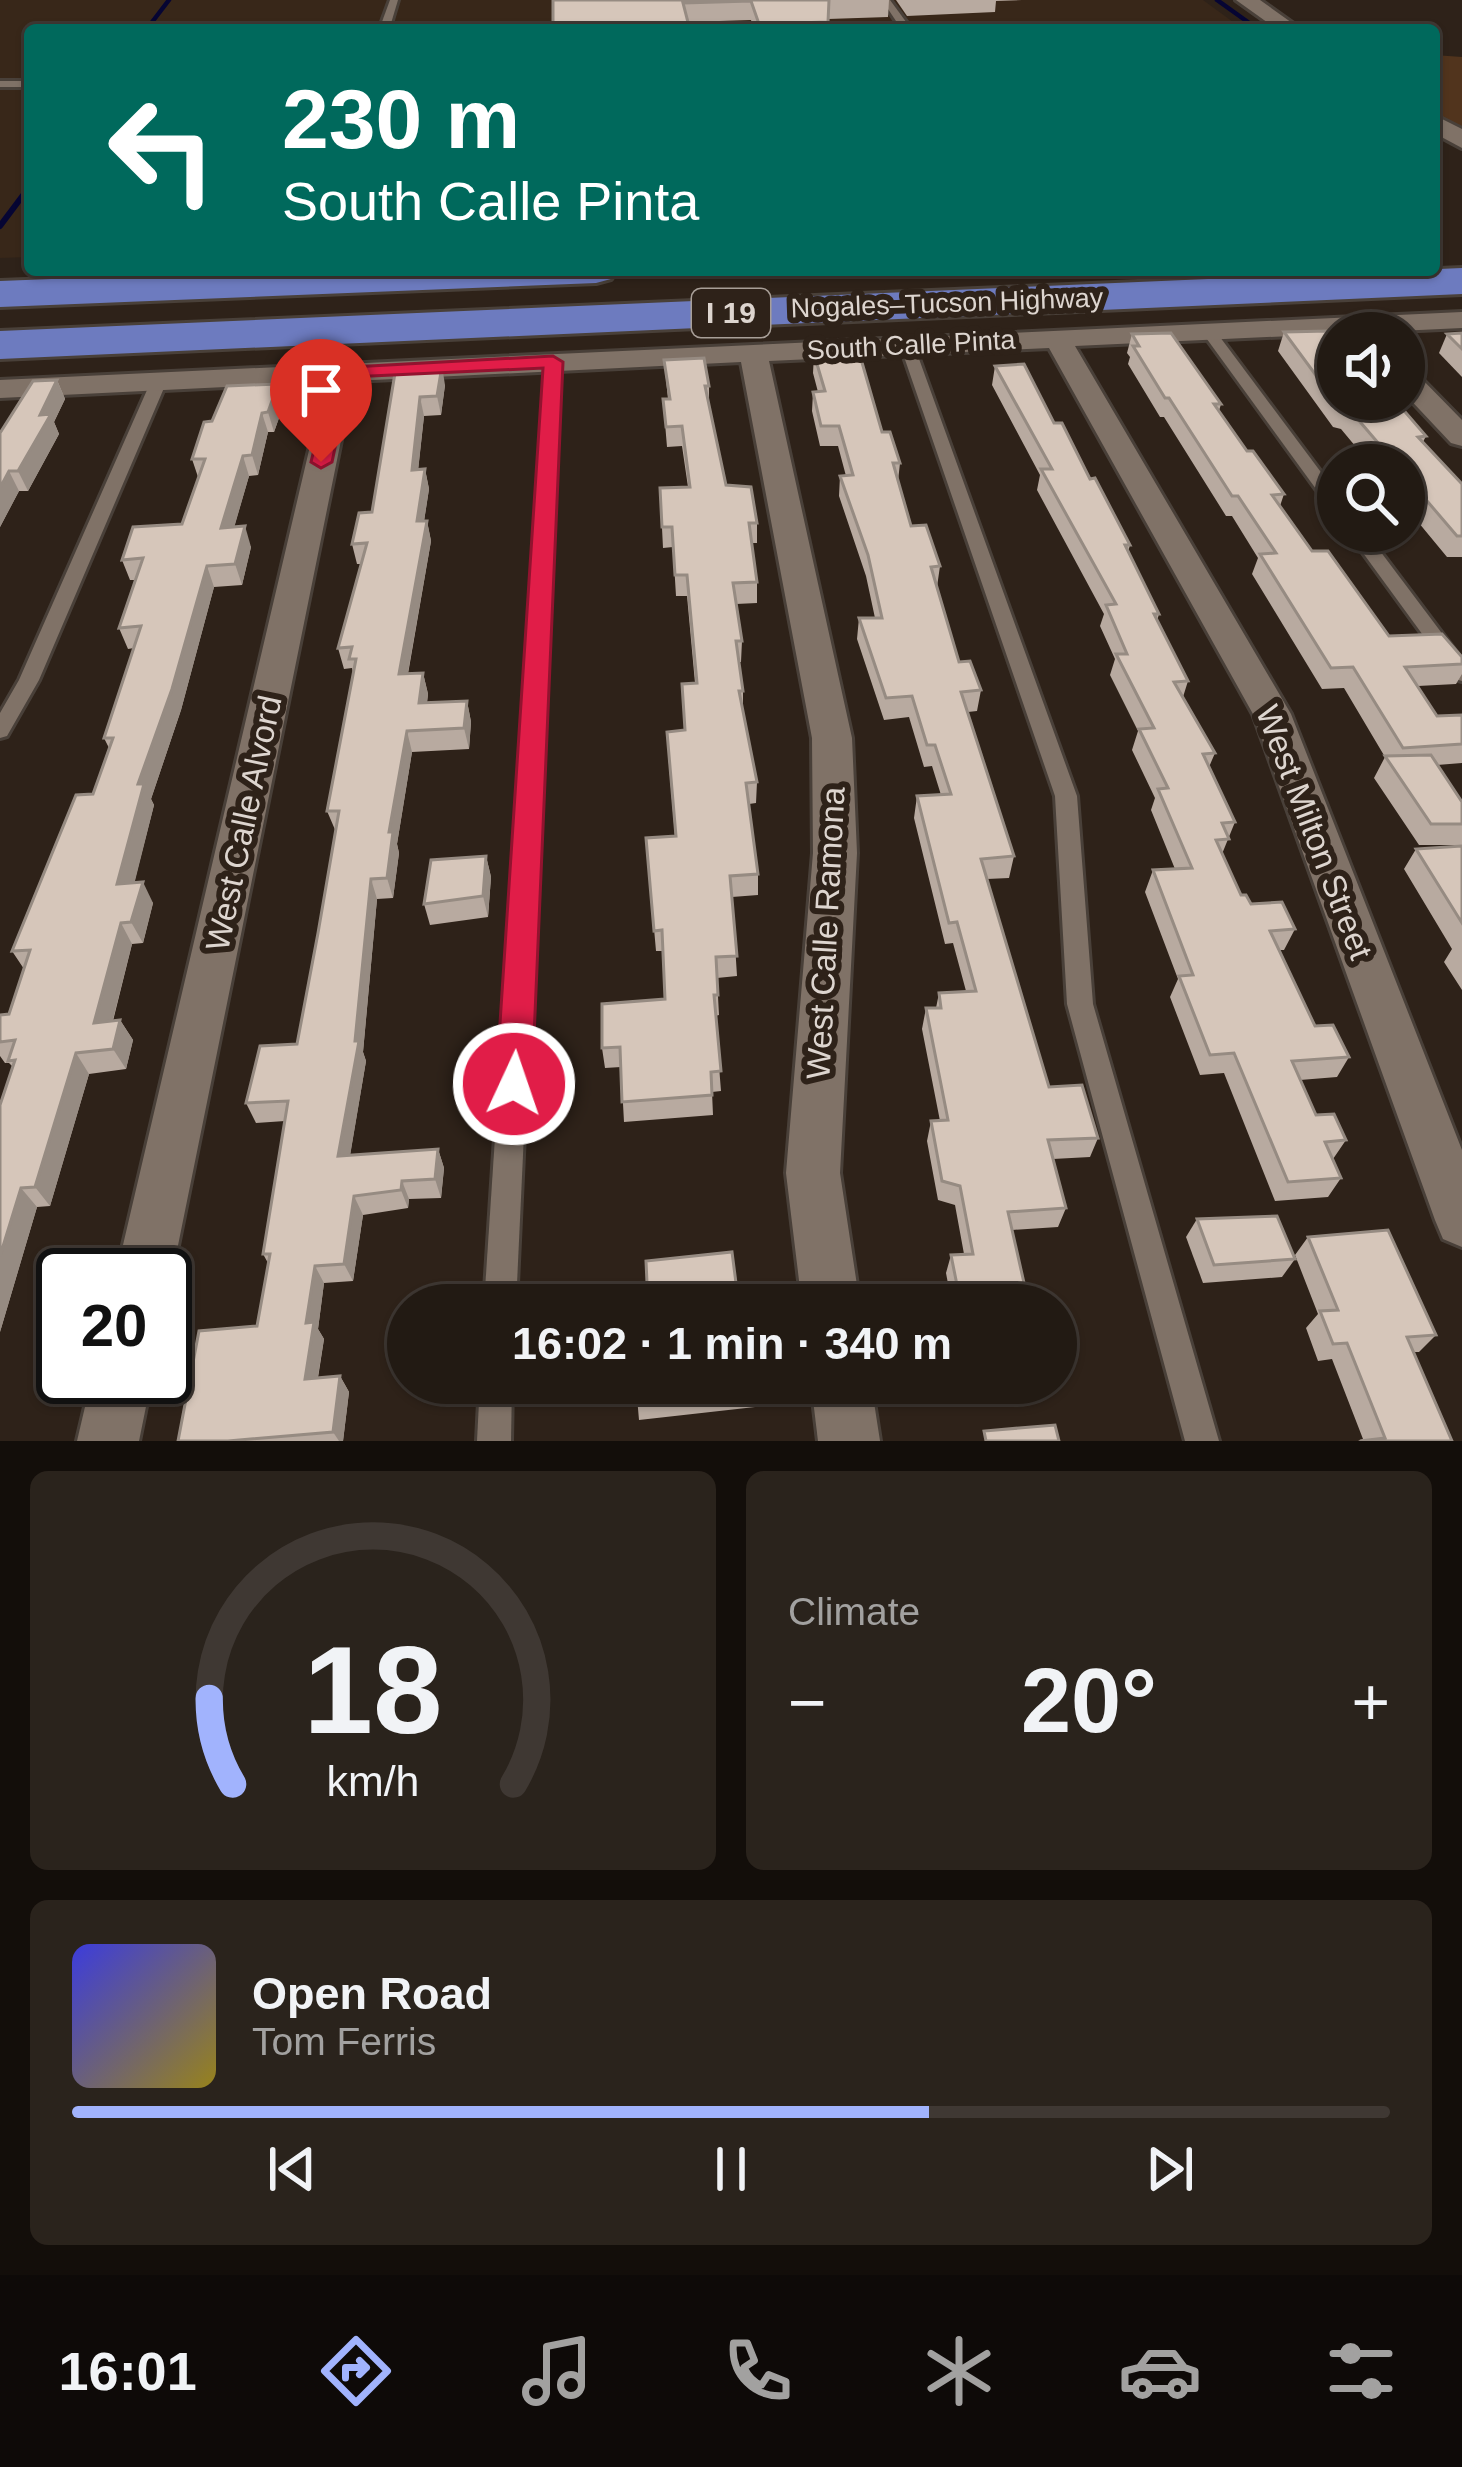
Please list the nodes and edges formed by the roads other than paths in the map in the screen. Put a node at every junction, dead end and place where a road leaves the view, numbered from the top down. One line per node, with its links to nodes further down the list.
1 (1246, 0): 2 (street)
2 (1283, 24)
3 (441, 276): 5 (highway)
4 (1462, 281): 11 (highway, Nogales–Tucson Highway / I 19)
5 (0, 293)
6 (1462, 320): 7 (street, South Calle Pinta)
7 (1425, 323)
8 (1317, 330): 9 (street, South Calle Pinta)
9 (1209, 332): 10 (street, South Calle Pinta); 20 (lane)
10 (1057, 338): 12 (street, South Calle Pinta); 24 (street, West Milton Street)
11 (0, 345)
12 (907, 345): 13 (street, South Calle Pinta); 34 (lane)
13 (753, 352): 14 (street, South Calle Pinta); 27 (street, West Calle Ramona)
14 (553, 362): 15 (street, South Calle Pinta); 26 (lane)
15 (341, 372): 16 (street, South Calle Pinta); 25 (street, West Calle Alvord)
16 (159, 381): 17 (street, South Calle Pinta); 23 (lane)
17 (0, 389)
18 (1425, 399): 19 (street)
19 (1462, 437)
20 (1317, 478)
21 (1372, 552): 22 (lane)
22 (1462, 674)
23 (0, 731)
24 (1462, 1220)
25 (150, 1248)
26 (501, 1284)
27 (828, 1284)
28 (116, 1404): 31 (street)
29 (495, 1404): 32 (lane)
30 (845, 1404): 33 (street)
31 (108, 1441)
32 (494, 1441)
33 (849, 1441)
34 (1202, 1441)

